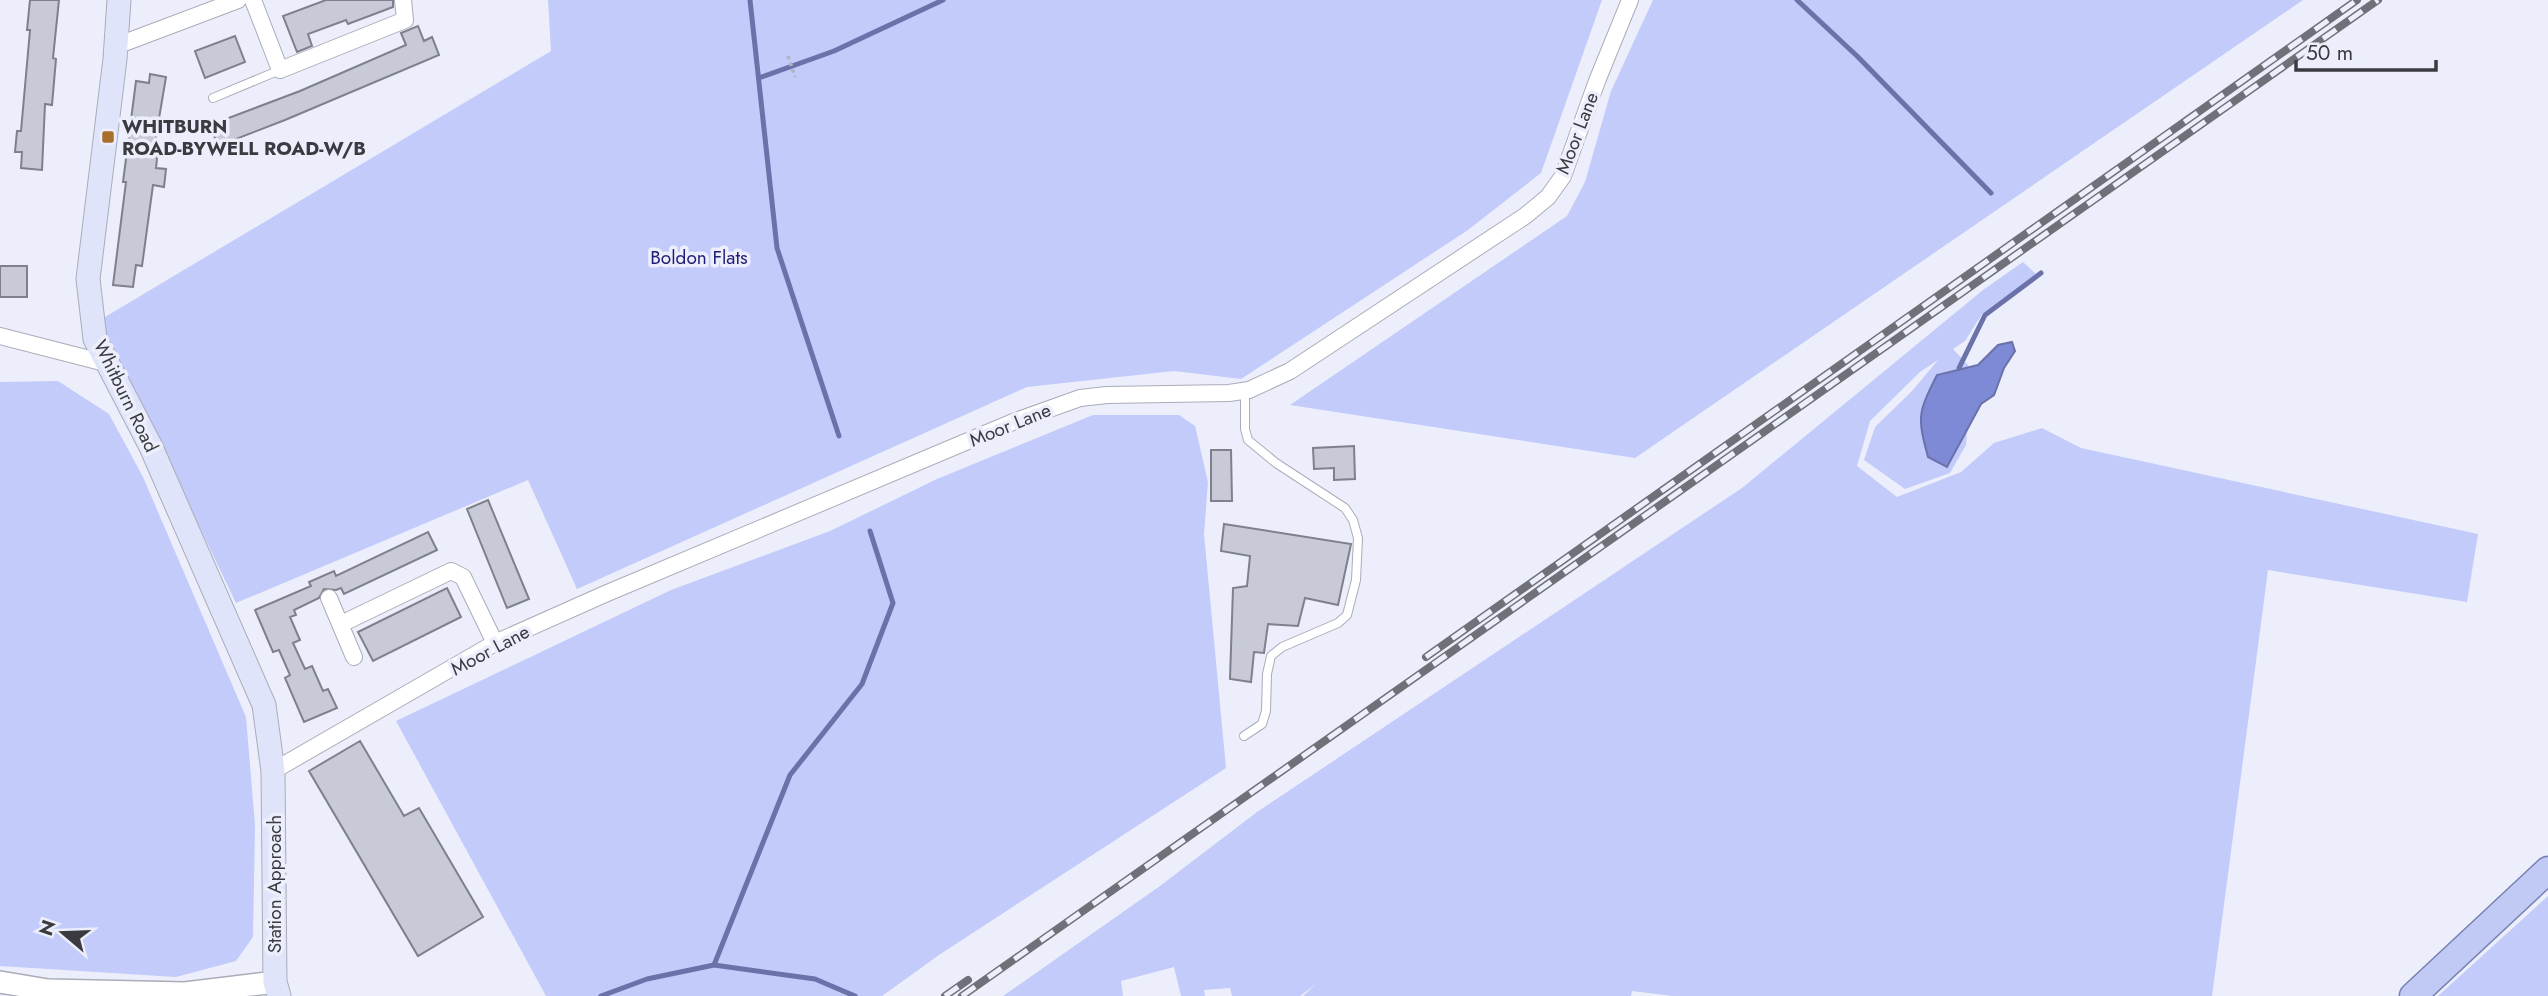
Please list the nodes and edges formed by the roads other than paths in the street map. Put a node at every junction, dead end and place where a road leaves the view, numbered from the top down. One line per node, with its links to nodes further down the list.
1 (119, 0): 6 (main road, Whitburn Road)
2 (238, 0): 6 (street)
3 (253, 0): 7 (street)
4 (403, 0): 7 (street)
5 (1630, 0): 11 (street, Moor Lane)
6 (116, 46): 10 (main road, Whitburn Road)
7 (280, 70): 8 (lane)
8 (213, 98)
9 (0, 336): 10 (street)
10 (109, 364): 17 (main road, Whitburn Road)
11 (1245, 391): 14 (street, Moor Lane); 16 (lane)
12 (329, 598): 13 (street)
13 (341, 624): 14 (street); 15 (street)
14 (495, 643): 17 (street, Moor Lane)
15 (354, 657)
16 (1244, 736)
17 (273, 771): 20 (main road, Station Approach)
18 (2548, 870): 21 (main road)
19 (0, 982): 20 (street)
20 (277, 989)
21 (2413, 996)

